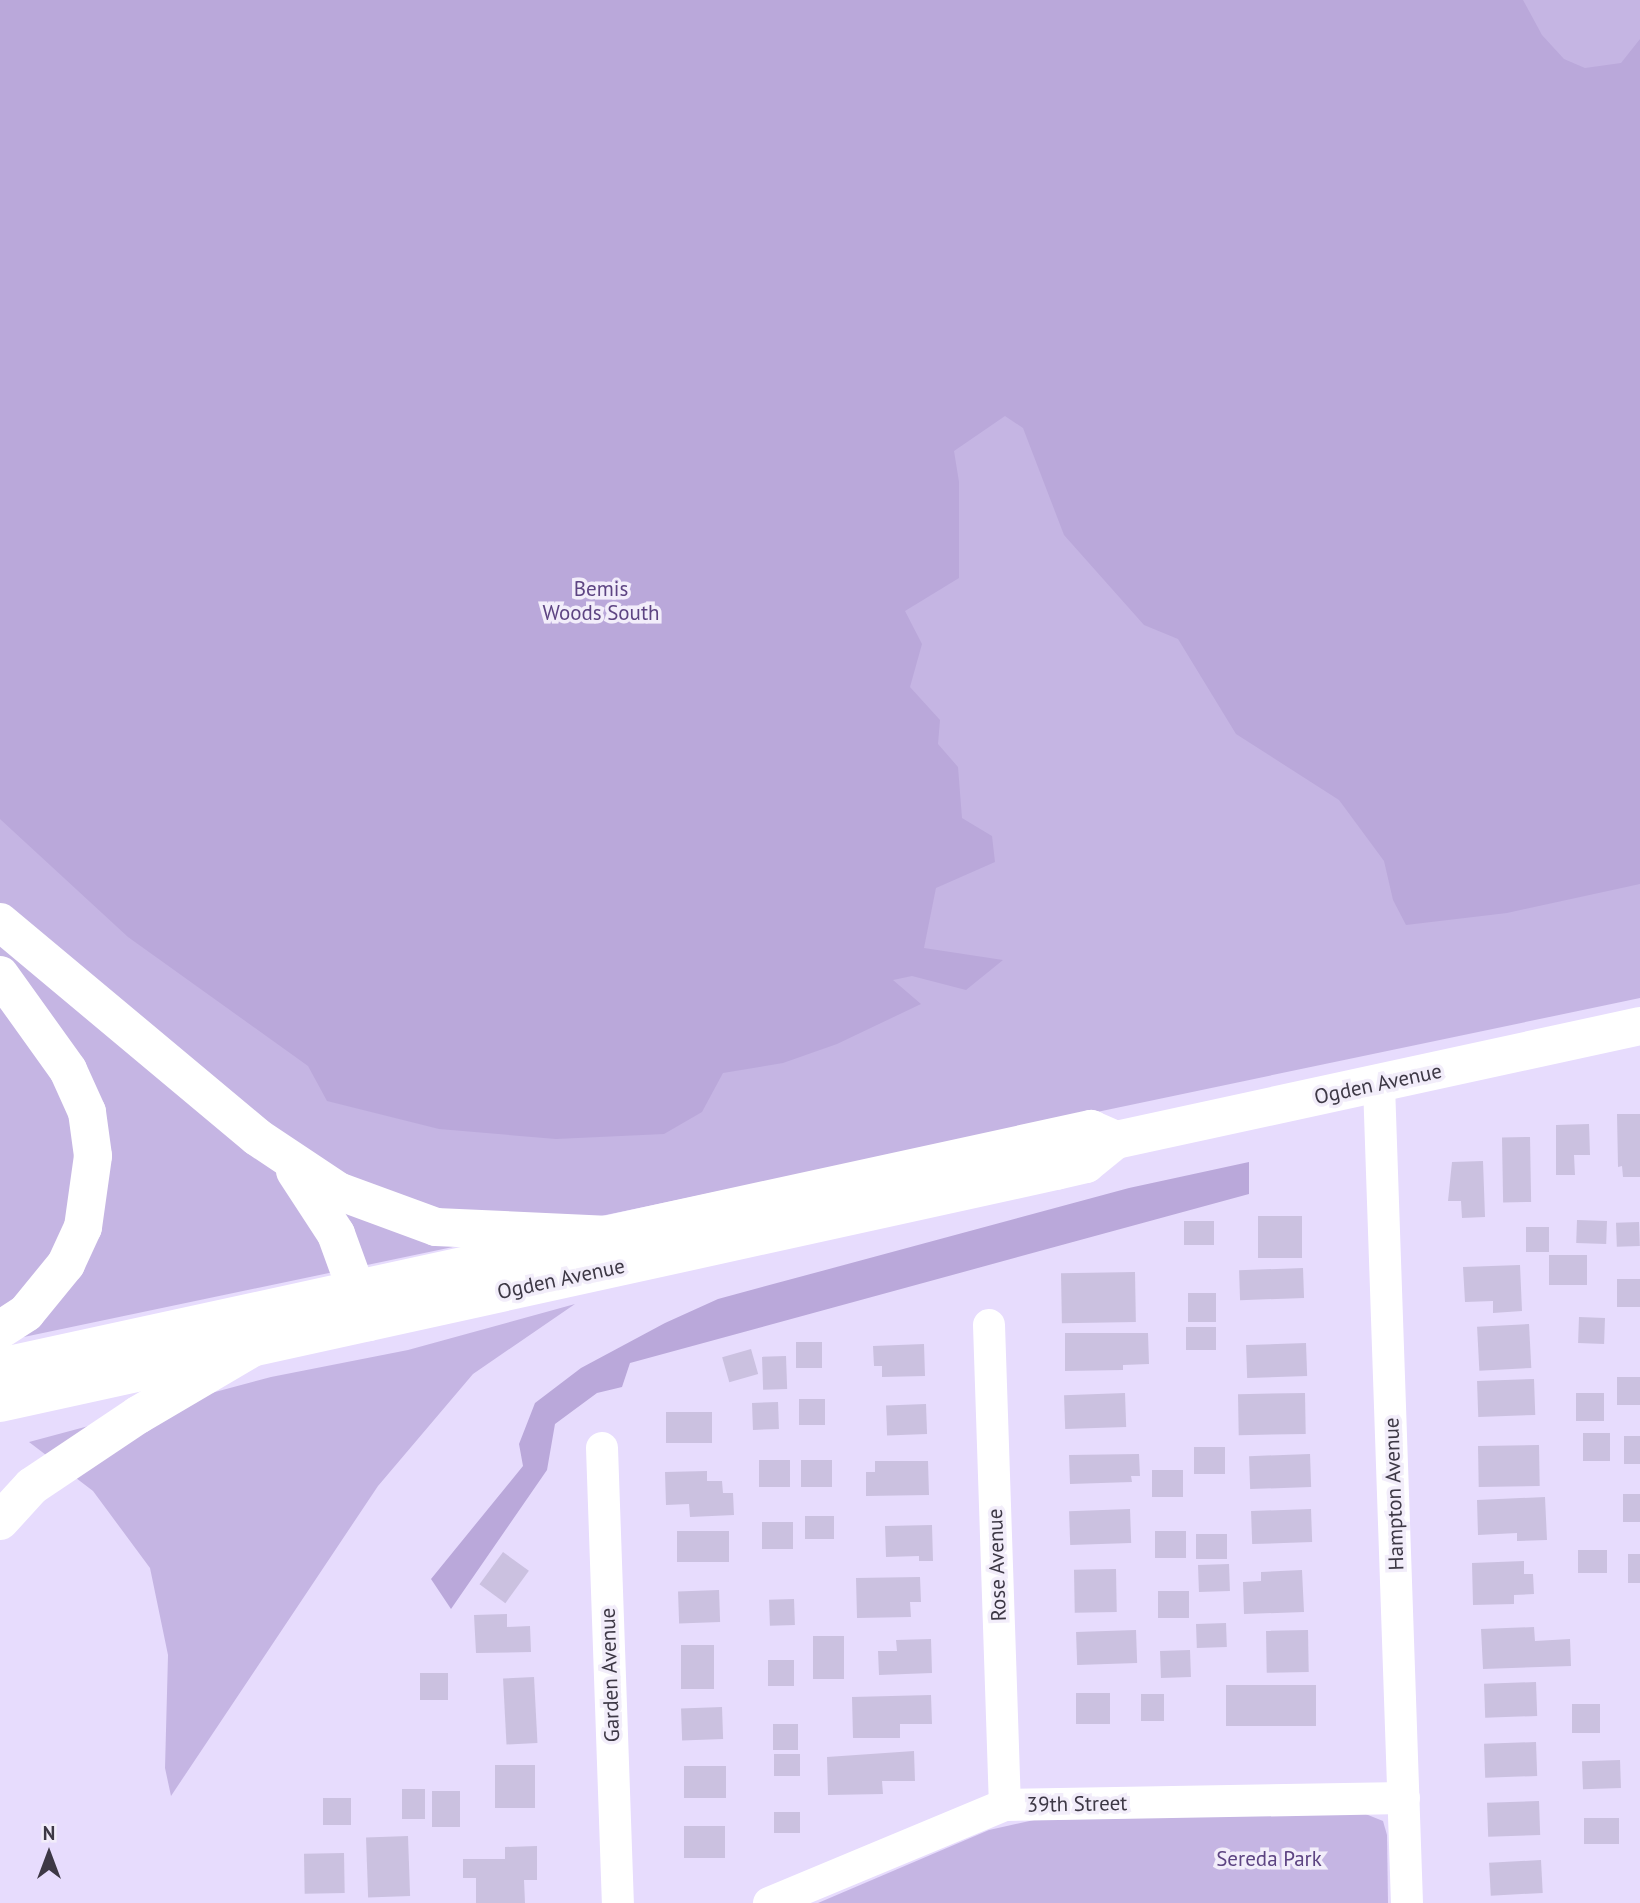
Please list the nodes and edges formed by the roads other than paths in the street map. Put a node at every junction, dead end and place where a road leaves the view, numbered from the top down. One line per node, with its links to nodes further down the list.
1 (0, 922): 6 (main road)
2 (0, 975): 10 (main road)
3 (1640, 1026): 4 (main road, Ogden Avenue)
4 (1379, 1085): 5 (main road, Ogden Avenue); 16 (street, Hampton Avenue)
5 (1116, 1140): 7 (main road, Ogden Avenue); 8 (main road, Ogden Avenue)
6 (283, 1156): 7 (main road); 8 (main road)
7 (610, 1235): 8 (main road, Ogden Avenue)
8 (363, 1306): 11 (main road, Ogden Avenue); 12 (main road, Ogden Avenue)
9 (989, 1325): 17 (street, Rose Avenue)
10 (0, 1330)
11 (254, 1347): 13 (main road, Ogden Avenue); 15 (main road)
12 (0, 1367)
13 (0, 1403)
14 (602, 1448): 18 (street, Garden Avenue)
15 (0, 1521)
16 (1404, 1798): 17 (street, 39th Street); 20 (street, Hampton Avenue)
17 (1006, 1805): 19 (street, 39th Street)
18 (618, 1903)
19 (769, 1903)
20 (1407, 1903)

